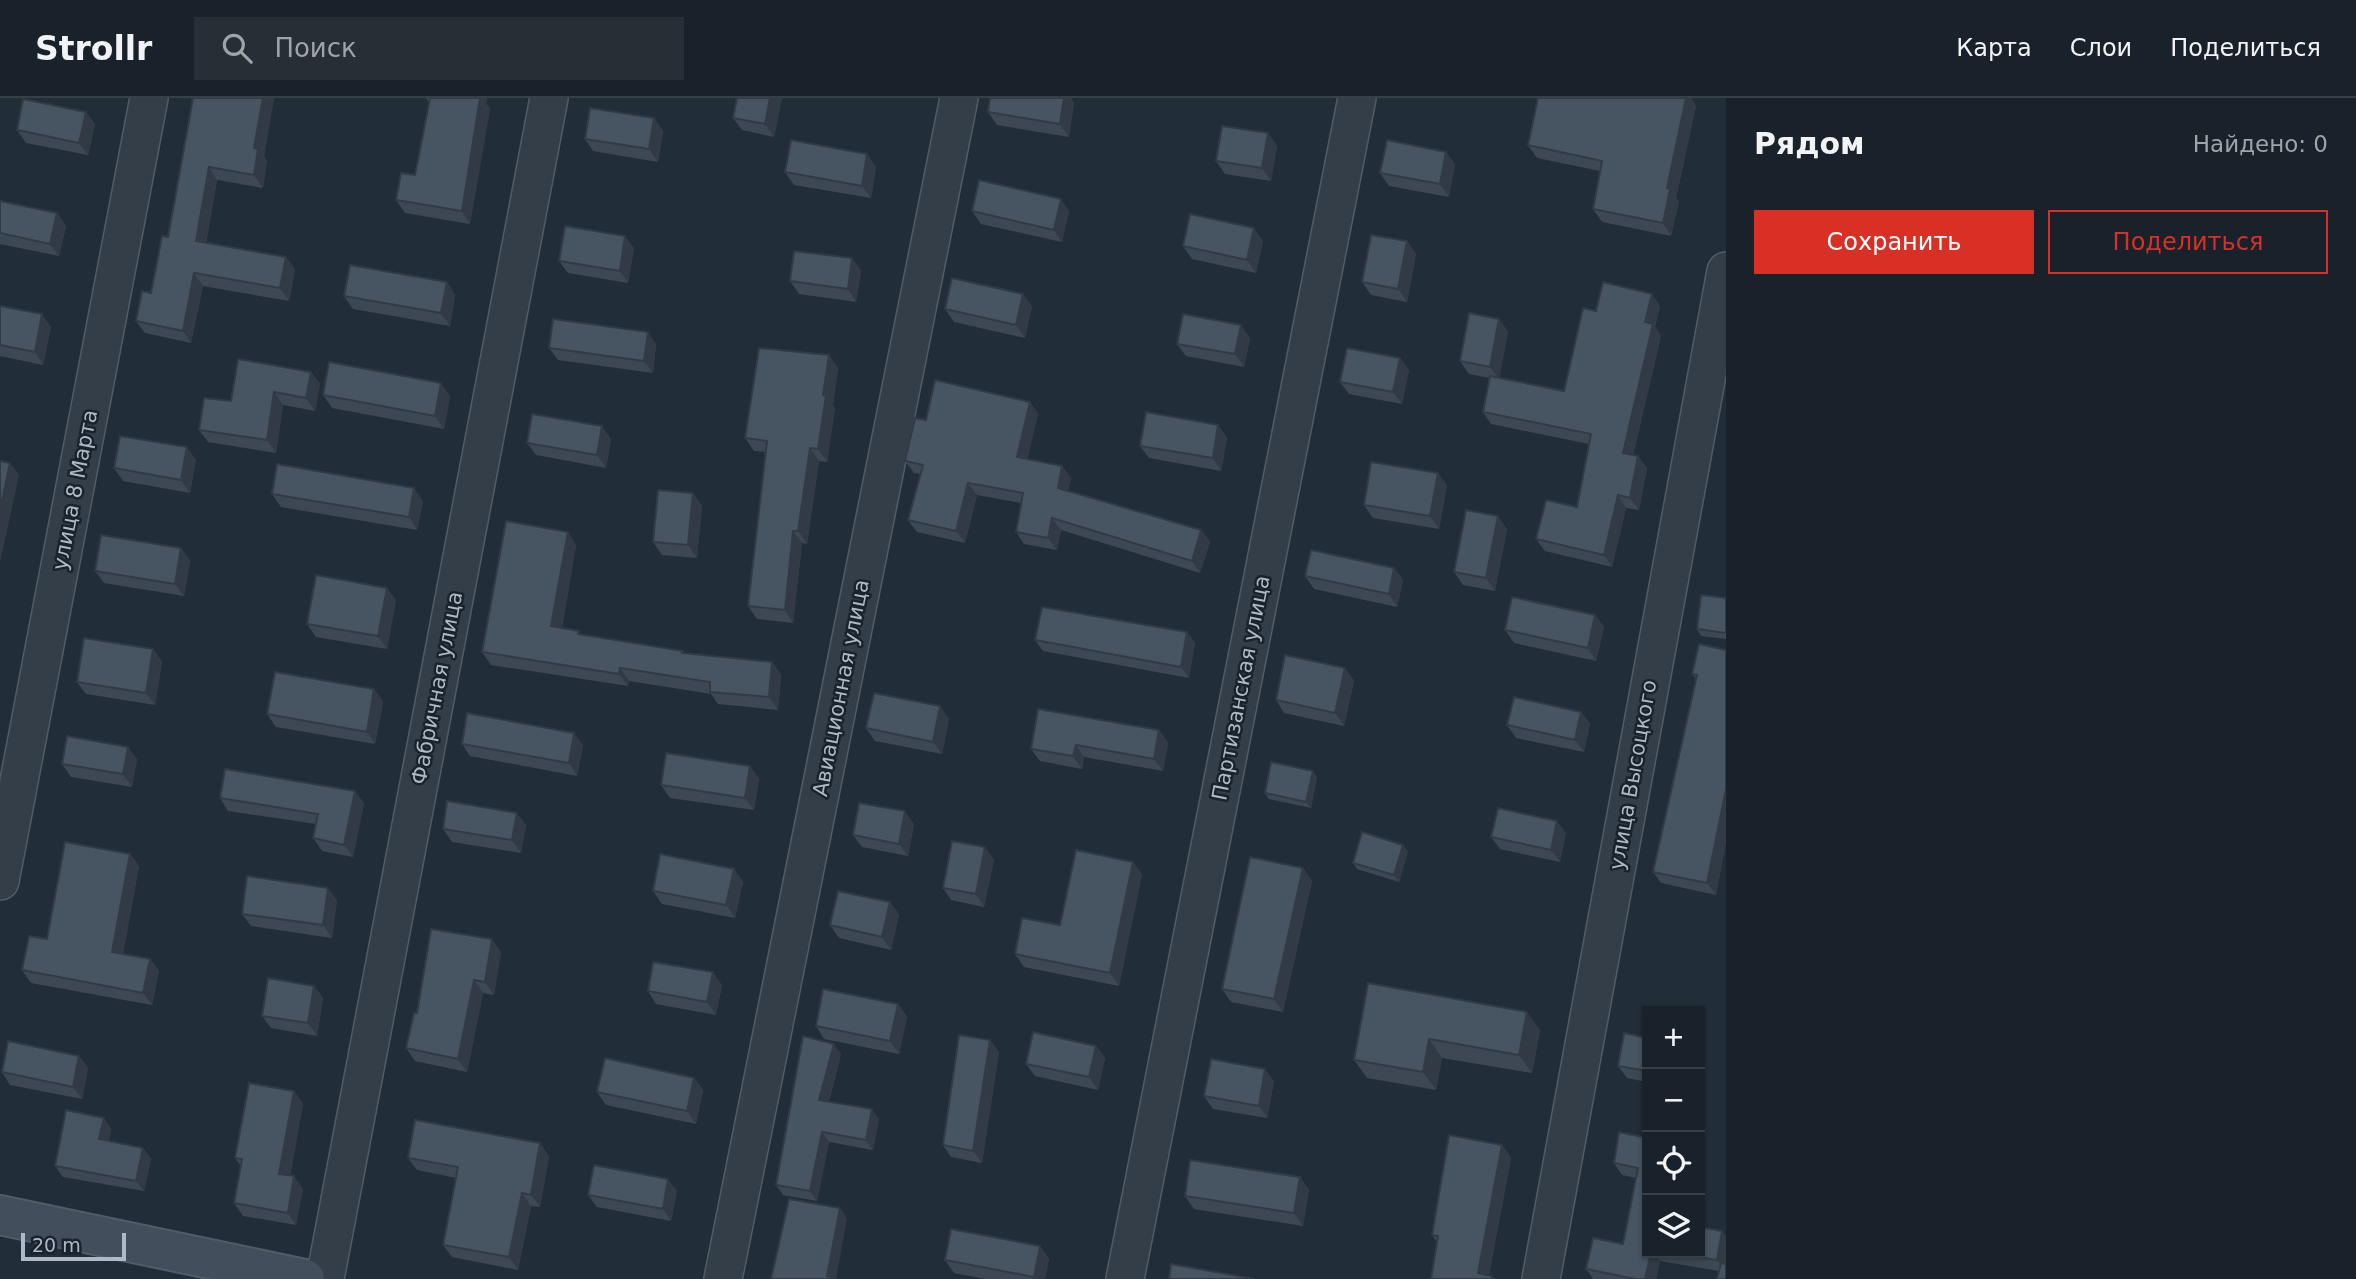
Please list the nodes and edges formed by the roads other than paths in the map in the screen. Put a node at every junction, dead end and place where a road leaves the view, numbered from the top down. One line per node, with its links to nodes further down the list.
1 (149, 98): 6 (street, улица 8 Марта)
2 (549, 98): 9 (street, Фабричная улица)
3 (959, 98): 10 (street, Авиационная улица)
4 (1357, 98): 11 (street, Партизанская улица)
5 (1726, 271): 12 (street, улица Высоцкого)
6 (0, 881)
7 (0, 1215): 8 (main road)
8 (305, 1279)
9 (325, 1279)
10 (723, 1279)
11 (1125, 1279)
12 (1541, 1279)

